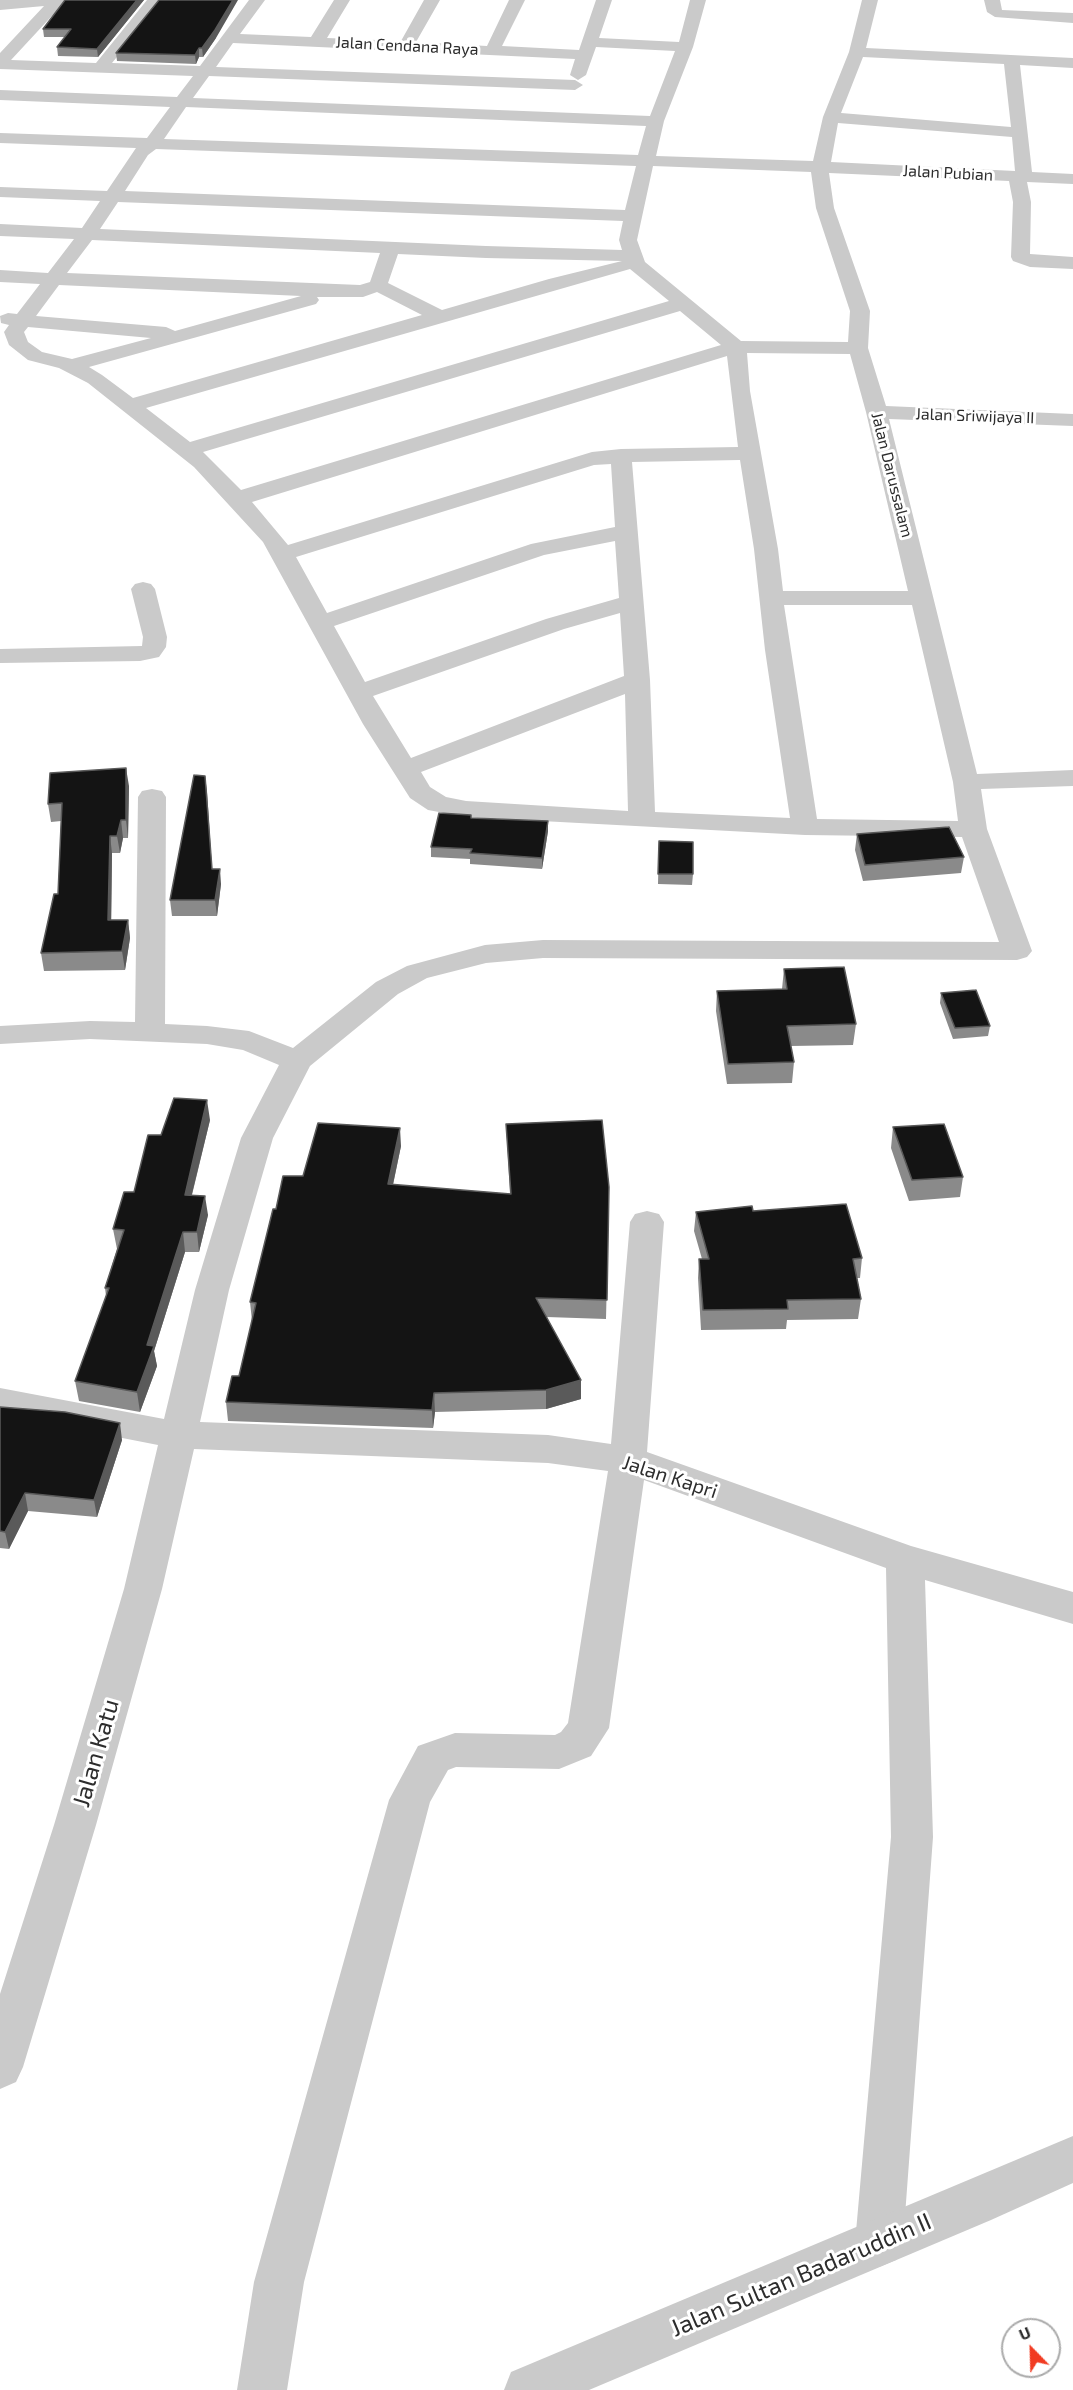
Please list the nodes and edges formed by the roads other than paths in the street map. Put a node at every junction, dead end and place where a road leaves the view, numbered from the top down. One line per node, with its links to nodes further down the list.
1 (155, 0): 23 (street)
2 (256, 0): 13 (street)
3 (342, 0): 14 (street)
4 (432, 0): 15 (street)
5 (517, 0): 18 (street)
6 (604, 0): 17 (street)
7 (698, 0): 16 (street)
8 (870, 0): 19 (street, Jalan Darussalam)
9 (992, 0): 12 (street)
10 (59, 1): 11 (street); 21 (street)
11 (0, 4)
12 (1073, 18)
13 (229, 38): 14 (street, Jalan Cendana Raya); 24 (street)
14 (317, 41): 15 (street, Jalan Cendana Raya)
15 (407, 45): 18 (street, Jalan Cendana Raya)
16 (685, 47): 17 (street, Jalan Cendana Raya); 31 (street)
17 (586, 49): 18 (street, Jalan Cendana Raya); 25 (street)
18 (492, 51)
19 (857, 52): 20 (street); 30 (street, Jalan Darussalam)
20 (1011, 60): 22 (street); 32 (street)
21 (0, 63): 23 (street)
22 (1073, 63)
23 (100, 68): 24 (street)
24 (203, 70): 25 (street); 27 (street)
25 (575, 85): 29 (street)
26 (0, 95): 27 (street)
27 (178, 103): 28 (street); 35 (street)
28 (418, 112): 29 (street); 36 (street)
29 (557, 117): 31 (street)
30 (831, 117): 32 (street); 38 (street, Jalan Darussalam)
31 (656, 121): 37 (street)
32 (1020, 133): 39 (street)
33 (0, 138): 35 (street)
34 (0, 147): 35 (street)
35 (146, 148): 36 (street, Jalan Pubian); 42 (street)
36 (395, 157): 37 (street, Jalan Pubian)
37 (645, 166): 38 (street, Jalan Pubian); 44 (street)
38 (822, 173): 39 (street, Jalan Pubian); 60 (street, Jalan Darussalam)
39 (1024, 176): 40 (street, Jalan Pubian); 50 (street)
40 (1073, 179)
41 (0, 192): 42 (street)
42 (110, 197): 43 (street); 46 (street)
43 (371, 206): 44 (street); 47 (street)
44 (633, 216): 49 (street)
45 (0, 230): 46 (street)
46 (87, 234): 47 (street); 52 (street)
47 (350, 246): 48 (street)
48 (391, 248): 49 (street); 53 (street)
49 (635, 260): 55 (street); 56 (street)
50 (1073, 263)
51 (0, 276): 52 (street)
52 (53, 280): 54 (street); 57 (street)
53 (378, 285): 54 (street); 56 (street)
54 (339, 292): 58 (street)
55 (685, 303): 59 (street); 65 (street)
56 (439, 316): 62 (street)
57 (8, 321): 58 (street); 61 (street)
58 (184, 335): 61 (street)
59 (736, 347): 60 (street); 66 (street); 68 (street)
60 (858, 348): 63 (street, Jalan Darussalam)
61 (71, 366): 62 (street)
62 (130, 406): 65 (street)
63 (877, 412): 64 (street, Jalan Sriwijaya II); 73 (street, Jalan Darussalam)
64 (1073, 420)
65 (187, 450): 68 (street)
66 (749, 453): 67 (street); 72 (street)
67 (621, 456): 69 (street); 70 (street)
68 (237, 500): 70 (street)
69 (627, 532): 74 (street); 75 (street)
70 (282, 554): 75 (street)
71 (143, 589): 76 (street)
72 (771, 598): 73 (street); 84 (street)
73 (922, 598): 81 (street, Jalan Darussalam)
74 (632, 603): 77 (street); 78 (street)
75 (320, 623): 78 (street)
76 (0, 656)
77 (637, 680): 79 (street); 83 (street)
78 (358, 693): 79 (street)
79 (405, 769): 83 (street)
80 (1073, 778): 81 (street)
81 (966, 782): 85 (street, Jalan Darussalam)
82 (152, 797): 86 (street)
83 (642, 820): 84 (street)
84 (805, 827): 85 (street)
85 (973, 829): 88 (street, Jalan Darussalam)
86 (150, 1031): 87 (street); 88 (street)
87 (0, 1035)
88 (297, 1061): 91 (street, Jalan Katu)
89 (647, 1222): 92 (street)
90 (0, 1401): 91 (street, Jalan Kapri)
91 (178, 1436): 92 (street, Jalan Kapri); 95 (street, Jalan Katu)
92 (628, 1460): 93 (street, Jalan Kapri); 98 (street)
93 (905, 1559): 94 (street, Jalan Kapri); 97 (street)
94 (1073, 1608)
95 (0, 2067)
96 (1073, 2159): 97 (street, Jalan Sultan Badaruddin II)
97 (879, 2243): 99 (street, Jalan Sultan Badaruddin II)
98 (262, 2390)
99 (529, 2390)

